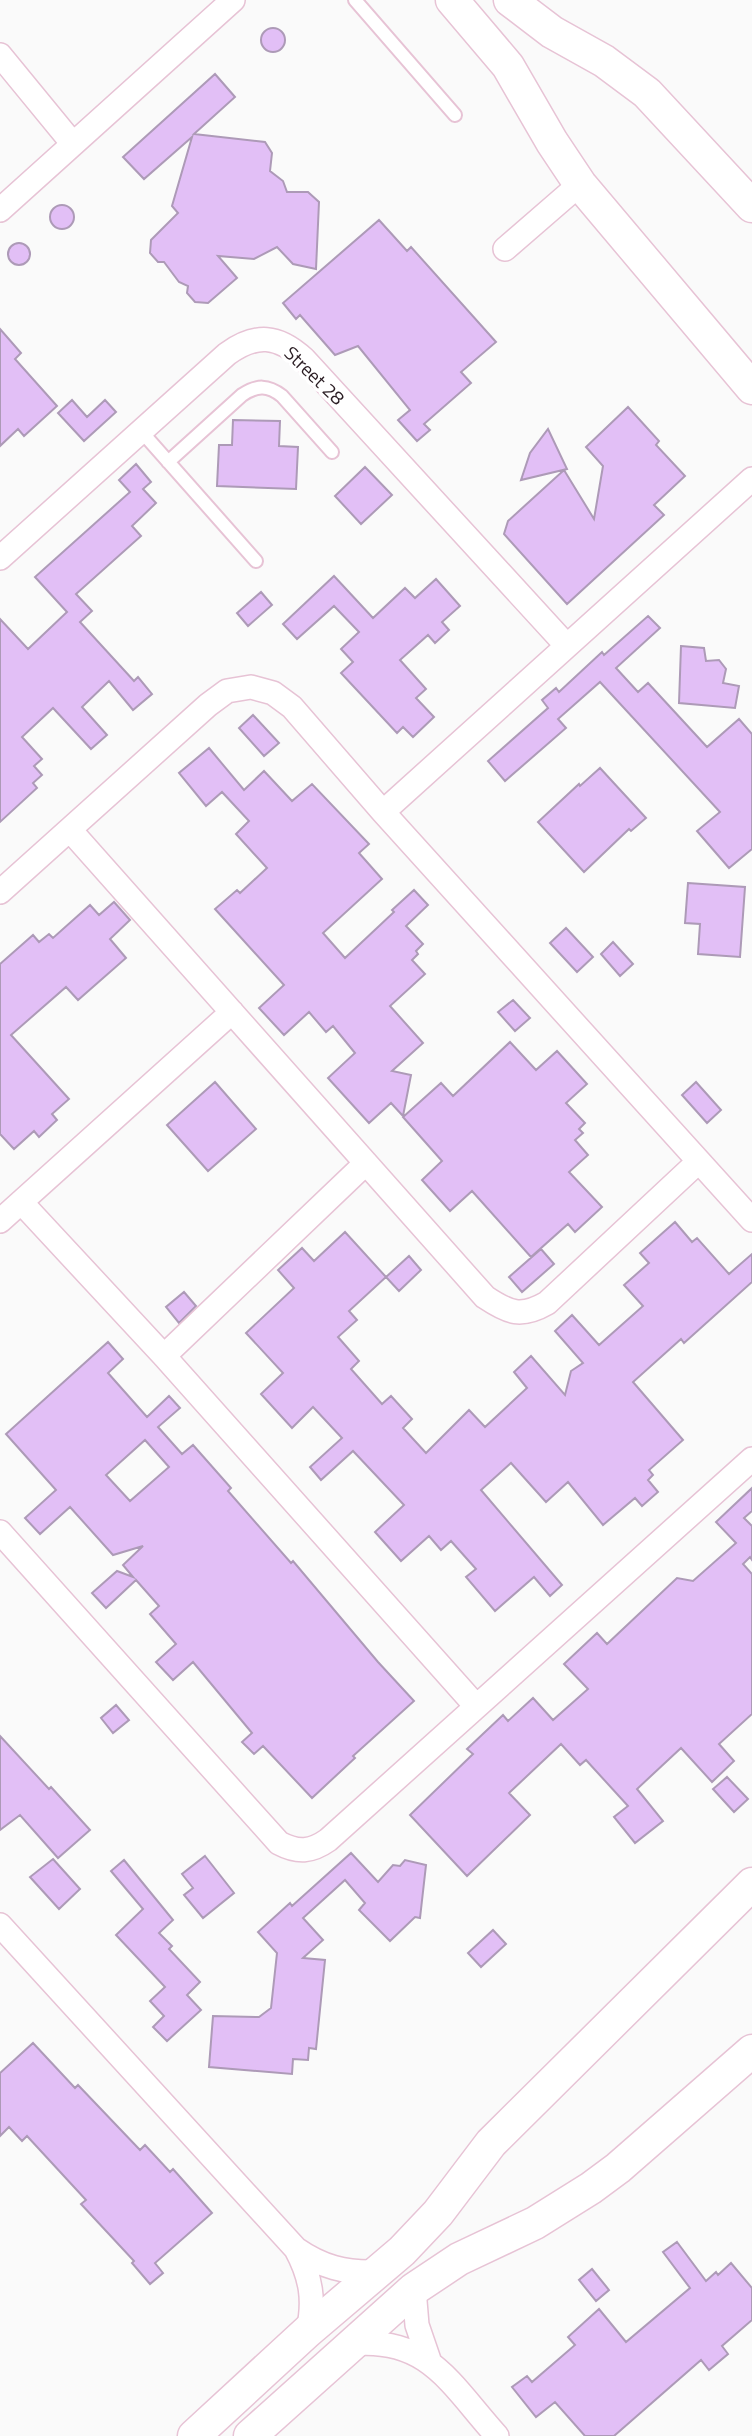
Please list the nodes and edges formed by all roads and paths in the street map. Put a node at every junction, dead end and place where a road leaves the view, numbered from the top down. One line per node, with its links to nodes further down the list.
1 (233, 0): 7 (street)
2 (355, 0): 6 (lane)
3 (452, 0): 8 (main road)
4 (510, 0): 9 (main road)
5 (0, 55): 7 (street)
6 (455, 115)
7 (73, 144): 10 (street)
8 (580, 184): 11 (street); 12 (main road)
9 (751, 203)
10 (0, 210)
11 (505, 248)
12 (752, 388)
13 (141, 431): 15 (lane); 17 (street, Street 28); 19 (street, Street 28)
14 (332, 452): 15 (lane)
15 (168, 462): 18 (lane)
16 (752, 479): 19 (street)
17 (0, 558)
18 (256, 561)
19 (567, 646): 20 (street)
20 (383, 812): 21 (street); 24 (street)
21 (71, 830): 22 (street); 23 (street)
22 (0, 892)
23 (232, 1012): 25 (street); 26 (street)
24 (698, 1162): 25 (street); 27 (street)
25 (366, 1163): 29 (street)
26 (21, 1202): 28 (street); 29 (street)
27 (752, 1220)
28 (0, 1221)
29 (164, 1356): 32 (street)
30 (752, 1459): 32 (street)
31 (0, 1532): 32 (street)
32 (476, 1706)
33 (752, 1884): 37 (main road)
34 (0, 1925): 36 (street)
35 (752, 2051): 38 (main road)
36 (296, 2249): 37 (street); 39 (street)
37 (376, 2272): 39 (main road)
38 (414, 2288): 40 (main road); 41 (street)
39 (308, 2331): 42 (main road)
40 (352, 2344): 41 (street); 43 (main road)
41 (429, 2360): 44 (street)
42 (194, 2436)
43 (250, 2436)
44 (497, 2436)

